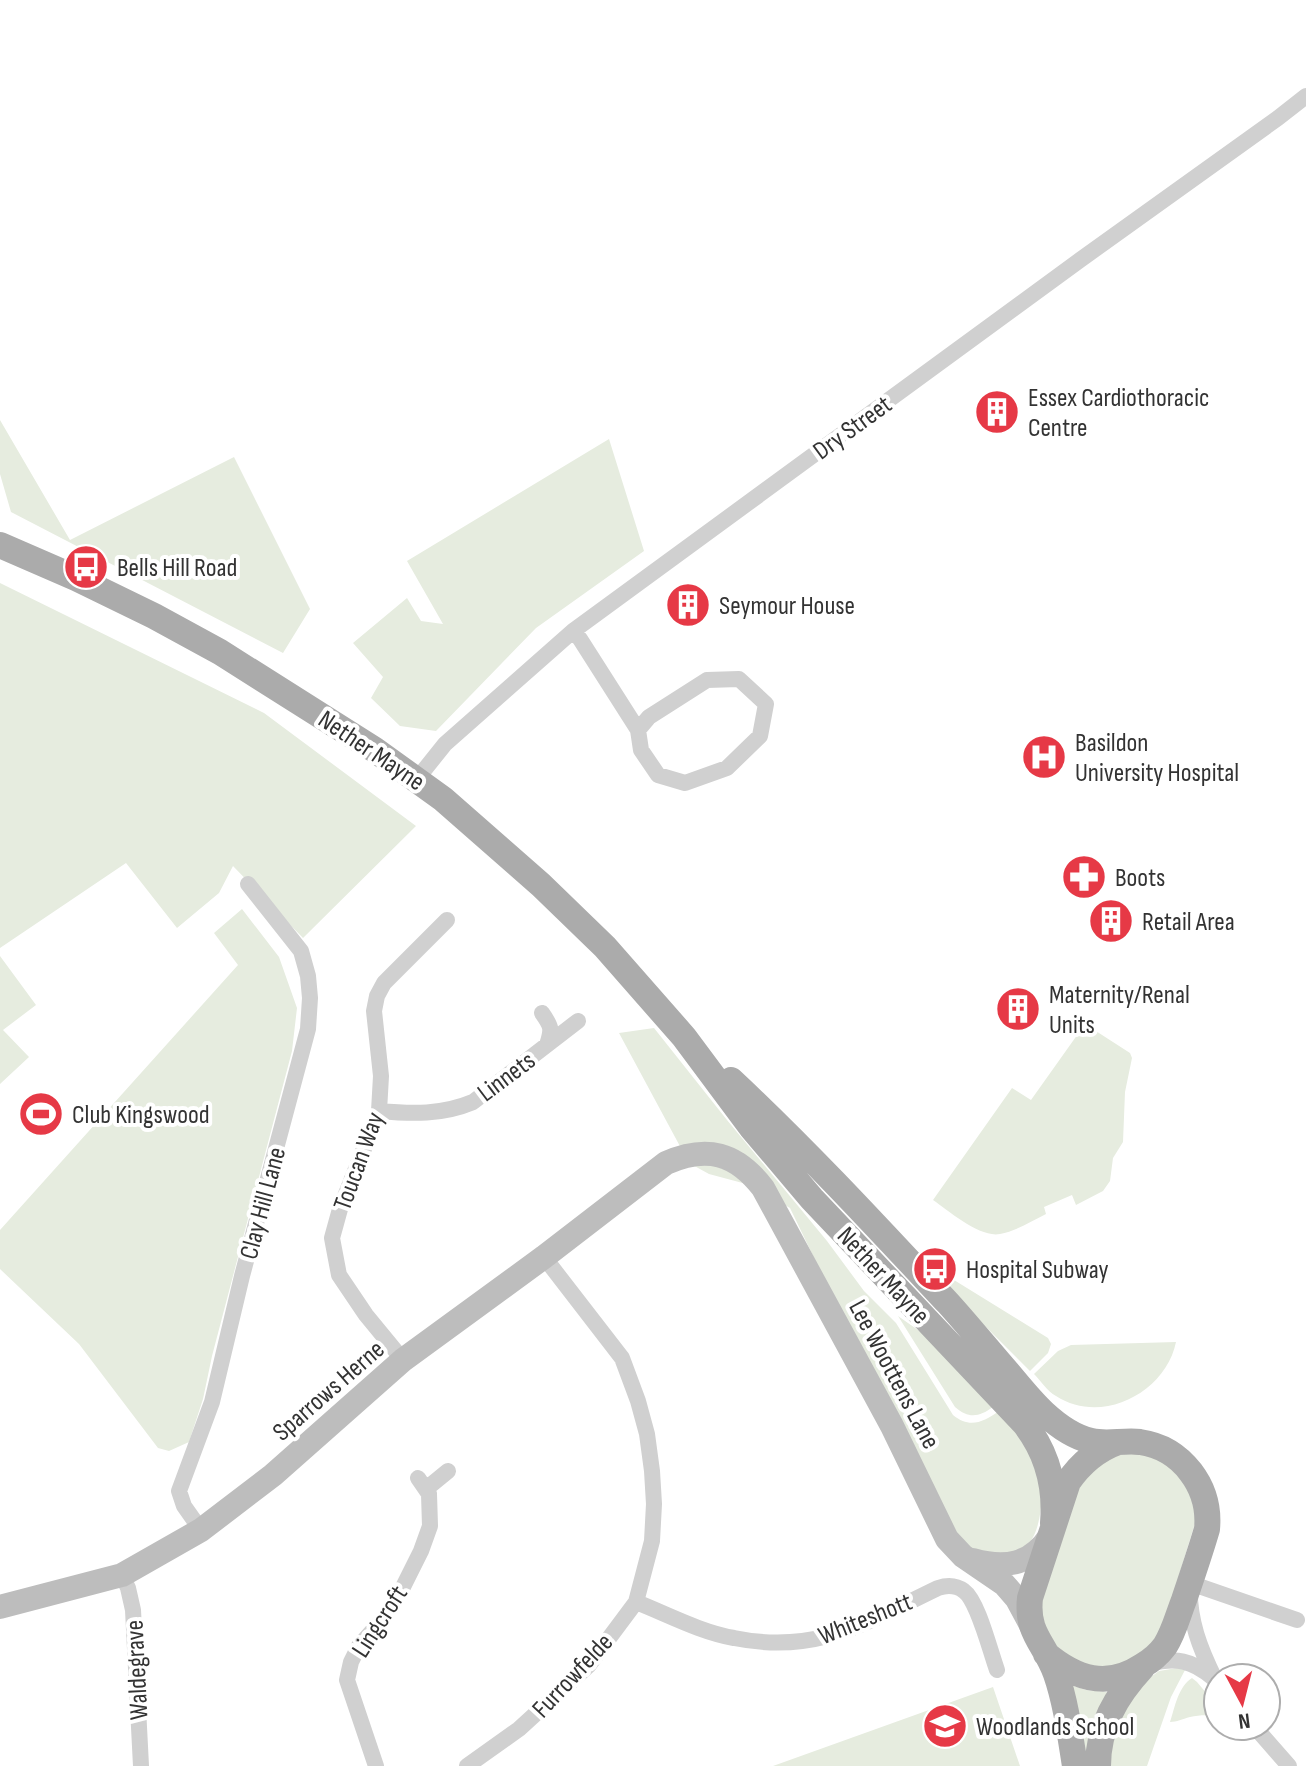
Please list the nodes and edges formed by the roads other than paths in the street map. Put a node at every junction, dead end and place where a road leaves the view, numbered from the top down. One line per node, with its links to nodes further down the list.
1 (1306, 96): 3 (street, Dry Street)
2 (0, 545): 5 (main road, Nether Mayne)
3 (573, 631): 4 (street); 5 (street, Dry Street)
4 (638, 730): 4 (street)
5 (417, 779): 10 (main road, Nether Mayne)
6 (248, 884): 18 (street, Clay Hill Lane)
7 (447, 920): 12 (street, Toucan Way)
8 (542, 1013): 11 (street)
9 (578, 1021): 11 (street, Linnets)
10 (684, 1037): 16 (main road, Nether Mayne); 19 (main road, Nether Mayne)
11 (547, 1045): 12 (street, Linnets)
12 (379, 1111): 15 (street, Toucan Way)
13 (666, 1163): 14 (street, Sparrows Herne); 20 (street, Lee Woottens Lane)
14 (544, 1257): 15 (street, Sparrows Herne); 23 (street, Furrowfelde)
15 (403, 1360): 18 (street, Sparrows Herne)
16 (1119, 1442): 19 (main road, Nether Mayne); 22 (main road, Nether Mayne)
17 (448, 1471): 34 (street, Lingcroft)
18 (201, 1530): 21 (street, Sparrows Herne)
19 (1052, 1530): 20 (street); 26 (main road, Nether Mayne)
20 (963, 1556): 26 (street, Lee Woottens Lane)
21 (122, 1575): 24 (street, Sparrows Herne); 33 (street, Waldegrave)
22 (1190, 1583): 25 (street); 28 (street); 29 (main road, Nether Mayne)
23 (636, 1602): 31 (street, Whiteshott); 35 (street, Furrowfelde)
24 (0, 1607)
25 (1297, 1620)
26 (1032, 1627): 27 (main road, Nether Mayne)
27 (1046, 1654): 29 (main road, Nether Mayne); 36 (main road, Nether Mayne)
28 (1207, 1662)
29 (1144, 1665): 30 (street); 37 (main road, Nether Mayne)
30 (1202, 1668)
31 (997, 1670)
32 (1268, 1742): 38 (street)
33 (141, 1766)
34 (376, 1766)
35 (467, 1766)
36 (1075, 1766)
37 (1098, 1766)
38 (1289, 1766)

